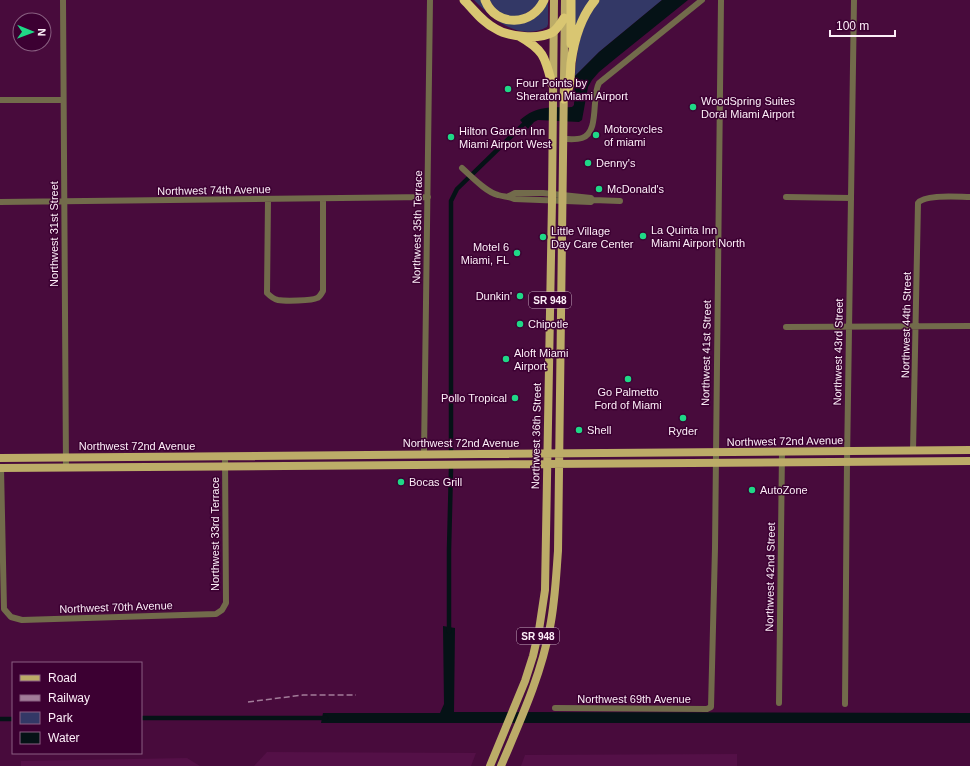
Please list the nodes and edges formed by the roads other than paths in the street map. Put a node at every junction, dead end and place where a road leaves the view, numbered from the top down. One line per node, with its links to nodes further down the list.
1 (63, 0): 20 (street, Northwest 31st Street)
2 (430, 0): 23 (street, Northwest 35th Terrace)
3 (464, 0): 15 (highway)
4 (485, 0): 5 (highway)
5 (544, 0)
6 (554, 0): 14 (main road, Northwest 36th Street / SR 948)
7 (565, 0): 13 (main road, Northwest 36th Street)
8 (571, 0): 16 (highway)
9 (595, 0): 16 (highway)
10 (702, 0): 21 (street)
11 (721, 0): 46 (street, Northwest 41st Street)
12 (854, 0): 27 (street, Northwest 43rd Street)
13 (564, 18): 14 (highway); 18 (main road, Northwest 36th Street)
14 (553, 31): 15 (highway); 17 (main road, Northwest 36th Street / SR 948)
15 (519, 36): 17 (highway)
16 (571, 62): 18 (highway)
17 (552, 84): 26 (main road, Northwest 36th Street / SR 948)
18 (564, 99): 21 (main road, Northwest 36th Street / SR 948)
19 (0, 100): 20 (street)
20 (64, 100): 33 (street, Northwest 31st Street)
21 (563, 139): 29 (main road, Northwest 36th Street / SR 948)
22 (464, 169): 26 (street)
23 (428, 197): 28 (street, Northwest 74th Avenue); 47 (street, Northwest 35th Terrace)
24 (786, 197): 27 (street)
25 (970, 197): 36 (street, Northwest 44th Street)
26 (552, 198): 29 (street); 34 (main road, Northwest 36th Street / SR 948)
27 (851, 198): 39 (street, Northwest 43rd Street)
28 (323, 199): 30 (street, Northwest 74th Avenue); 30 (street)
29 (562, 199): 31 (street); 35 (main road, Northwest 36th Street / SR 948)
30 (268, 200): 33 (street, Northwest 74th Avenue)
31 (620, 201)
32 (0, 202): 33 (street, Northwest 74th Avenue)
33 (64, 202): 51 (street, Northwest 31st Street)
34 (551, 262): 35 (main road); 44 (main road, Northwest 36th Street / SR 948)
35 (561, 262): 45 (main road, Northwest 36th Street / SR 948)
36 (915, 326): 37 (street); 39 (street); 42 (street, Northwest 44th Street)
37 (970, 326)
38 (786, 327): 39 (street)
39 (849, 327): 41 (street, Northwest 43rd Street)
40 (970, 450): 42 (main road, Northwest 72nd Avenue)
41 (847, 451): 42 (main road, Northwest 72nd Avenue); 43 (main road, Northwest 72nd Avenue); 56 (street, Northwest 43rd Street)
42 (914, 451): 53 (main road)
43 (782, 452): 46 (main road, Northwest 72nd Avenue); 55 (street, Northwest 42nd Street)
44 (547, 453): 45 (main road, Northwest 72nd Avenue); 47 (main road, Northwest 72nd Avenue); 58 (main road, Northwest 36th Street / SR 948)
45 (559, 453): 46 (main road, Northwest 72nd Avenue); 59 (main road, Northwest 36th Street / SR 948)
46 (715, 453): 57 (street, Northwest 41st Street)
47 (424, 454): 50 (main road, Northwest 72nd Avenue)
48 (196, 456): 49 (main road, Northwest 72nd Avenue); 51 (main road, Northwest 72nd Avenue); 61 (main road)
49 (225, 456): 50 (main road, Northwest 72nd Avenue); 62 (street, Northwest 33rd Terrace)
50 (319, 456): 60 (main road)
51 (66, 457): 52 (main road, Northwest 72nd Avenue); 64 (street, Northwest 31st Street)
52 (0, 458)
53 (922, 461): 54 (main road, Northwest 72nd Avenue); 56 (main road, Northwest 72nd Avenue)
54 (970, 461)
55 (781, 462): 56 (main road, Northwest 72nd Avenue); 57 (main road, Northwest 72nd Avenue); 66 (street, Northwest 42nd Street)
56 (847, 462): 67 (street, Northwest 43rd Street)
57 (715, 463): 59 (main road, Northwest 72nd Avenue); 68 (street, Northwest 41st Street)
58 (547, 464): 59 (main road, Northwest 72nd Avenue); 60 (main road, Northwest 72nd Avenue); 70 (main road, Northwest 36th Street / SR 948)
59 (559, 464): 71 (main road, Northwest 36th Street / SR 948)
60 (320, 466): 62 (main road, Northwest 72nd Avenue)
61 (204, 467): 62 (main road, Northwest 72nd Avenue); 64 (main road, Northwest 72nd Avenue)
62 (225, 467): 65 (street, Northwest 33rd Terrace)
63 (0, 468): 64 (main road, Northwest 72nd Avenue); 65 (street, Northwest 70th Avenue)
64 (66, 468)
65 (222, 610)
66 (779, 703)
67 (845, 704)
68 (711, 707): 69 (street, Northwest 69th Avenue)
69 (555, 708)
70 (490, 766)
71 (501, 766)

